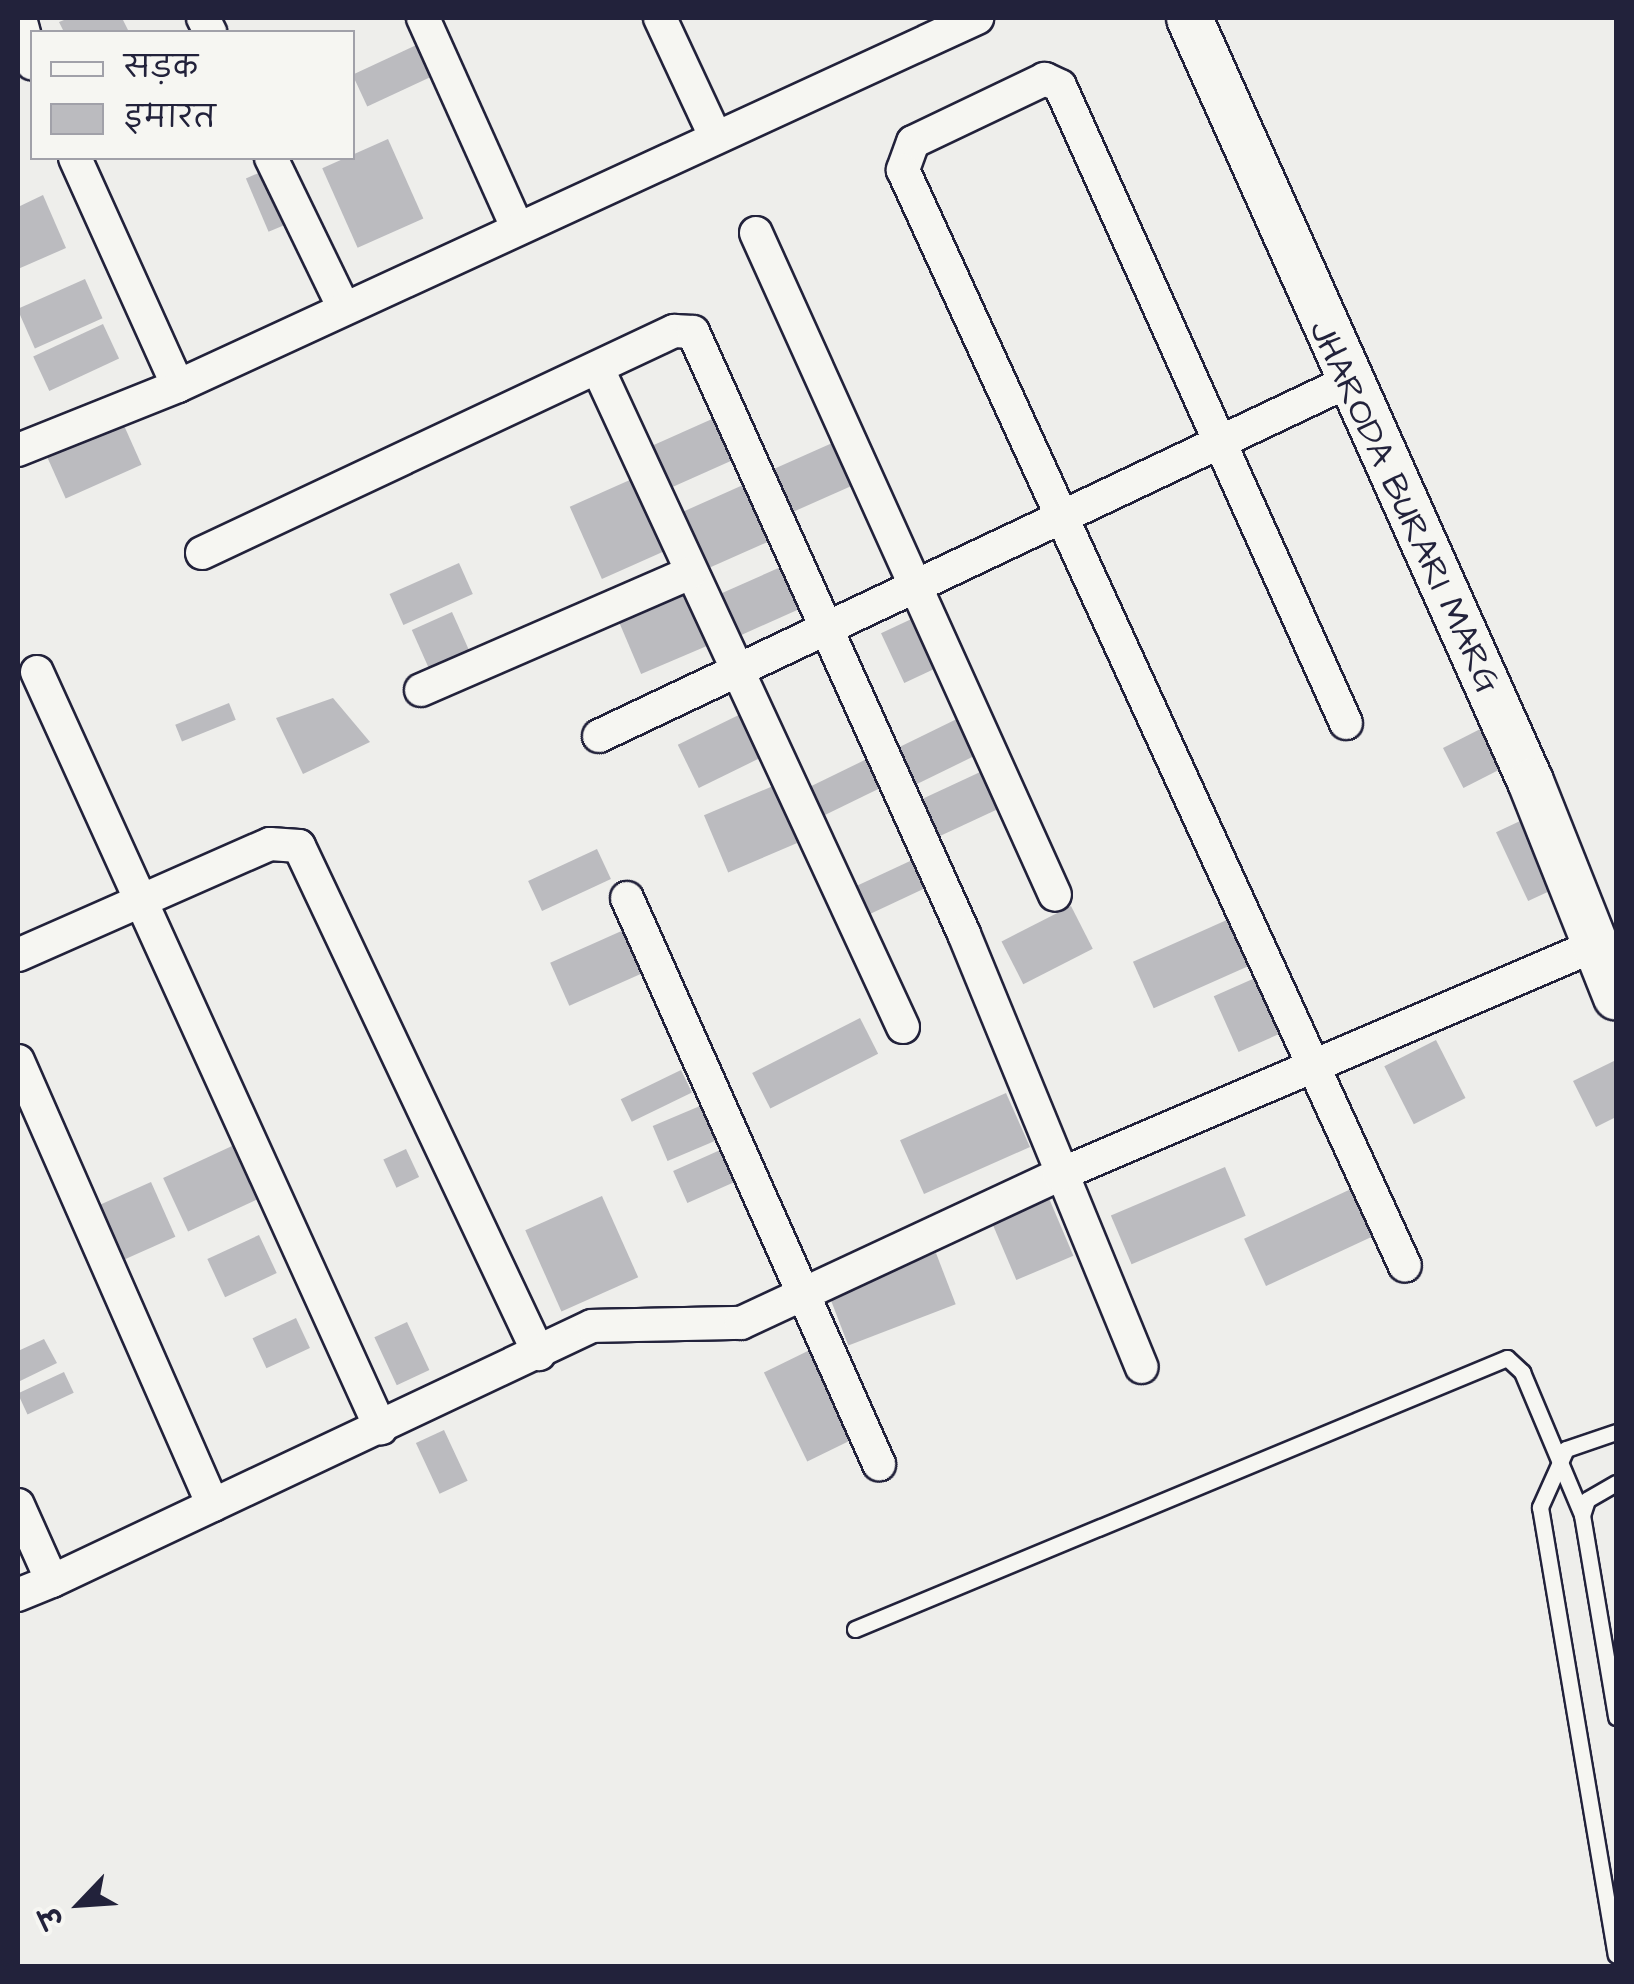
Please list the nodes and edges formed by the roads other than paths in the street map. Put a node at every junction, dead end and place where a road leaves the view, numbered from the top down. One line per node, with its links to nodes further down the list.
1 (20, 18): 6 (street)
2 (423, 18): 10 (street)
3 (660, 18): 7 (street)
4 (977, 18): 7 (street)
5 (1200, 21): 14 (street, JHARODA BURARI MARG)
6 (30, 56)
7 (715, 136): 10 (street)
8 (76, 160): 15 (street)
9 (272, 160): 12 (street)
10 (517, 227): 12 (street)
11 (756, 233): 21 (street)
12 (343, 306): 15 (street)
13 (598, 370): 19 (street); 20 (street); 22 (street)
14 (1347, 382): 17 (street); 31 (street, JHARODA BURARI MARG)
15 (178, 386): 16 (street)
16 (22, 438)
17 (1220, 444): 18 (street); 18 (street); 26 (street)
18 (1064, 520): 21 (street); 36 (street)
19 (202, 552)
20 (690, 573): 24 (street); 25 (street)
21 (914, 591): 22 (street); 28 (street)
22 (828, 631): 24 (street); 37 (street)
23 (37, 672): 30 (street)
24 (736, 674): 27 (street); 34 (street)
25 (421, 690)
26 (1346, 722)
27 (600, 736)
28 (1055, 895)
29 (627, 898): 39 (street)
30 (145, 900): 32 (street); 40 (street); 42 (street)
31 (1596, 945): 33 (street, JHARODA BURARI MARG); 36 (street)
32 (18, 955)
33 (1616, 997)
34 (903, 1027)
35 (18, 1062): 48 (street)
36 (1314, 1070): 37 (street); 38 (street)
37 (1060, 1175): 39 (street); 41 (street)
38 (1405, 1266)
39 (804, 1294): 40 (street); 45 (street)
40 (539, 1354): 42 (street)
41 (1142, 1367)
42 (381, 1428): 48 (street)
43 (1616, 1432): 44 (lane)
44 (1557, 1460): 49 (lane); 52 (lane); 54 (lane)
45 (879, 1464)
46 (1616, 1483): 49 (lane)
47 (18, 1505): 50 (street)
48 (213, 1505): 50 (street)
49 (1582, 1515): 53 (lane)
50 (52, 1581): 51 (street)
51 (18, 1594)
52 (855, 1629)
53 (1616, 1717)
54 (1616, 1955)

